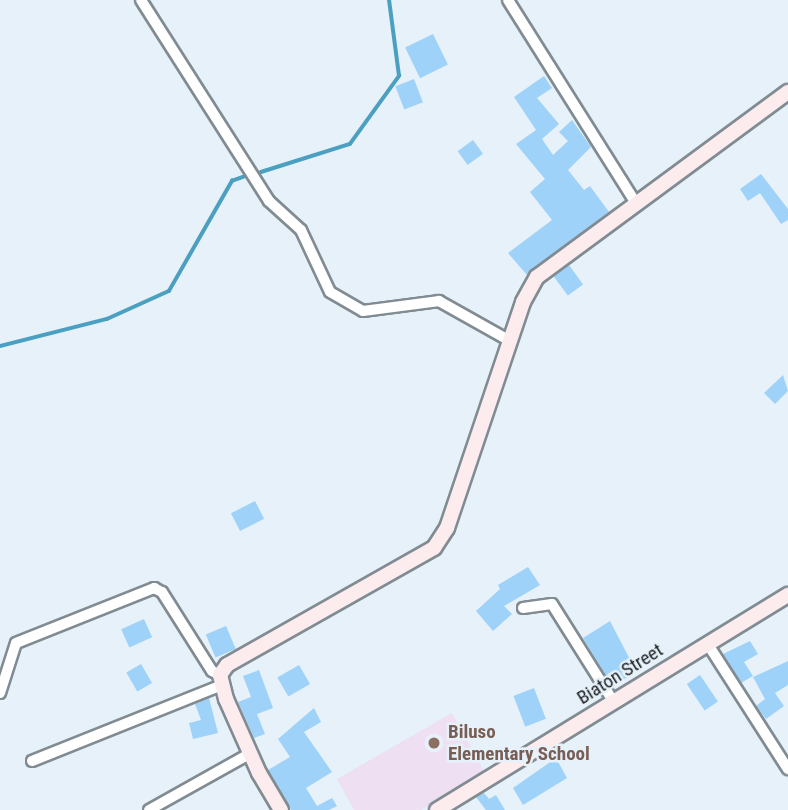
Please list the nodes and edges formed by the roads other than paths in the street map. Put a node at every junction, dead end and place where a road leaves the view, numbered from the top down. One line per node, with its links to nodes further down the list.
1 (141, 0): 5 (street)
2 (508, 0): 4 (street)
3 (788, 92): 4 (street)
4 (637, 205): 5 (street)
5 (510, 341): 9 (street)
6 (788, 594): 8 (street, Biaton Street)
7 (523, 608): 11 (street)
8 (707, 643): 11 (street, Biaton Street); 14 (street)
9 (221, 680): 10 (street); 12 (street); 13 (street)
10 (0, 693)
11 (613, 701): 17 (street, Biaton Street)
12 (249, 754): 15 (street); 16 (street)
13 (32, 761)
14 (788, 769)
15 (149, 810)
16 (281, 810)
17 (437, 810)

